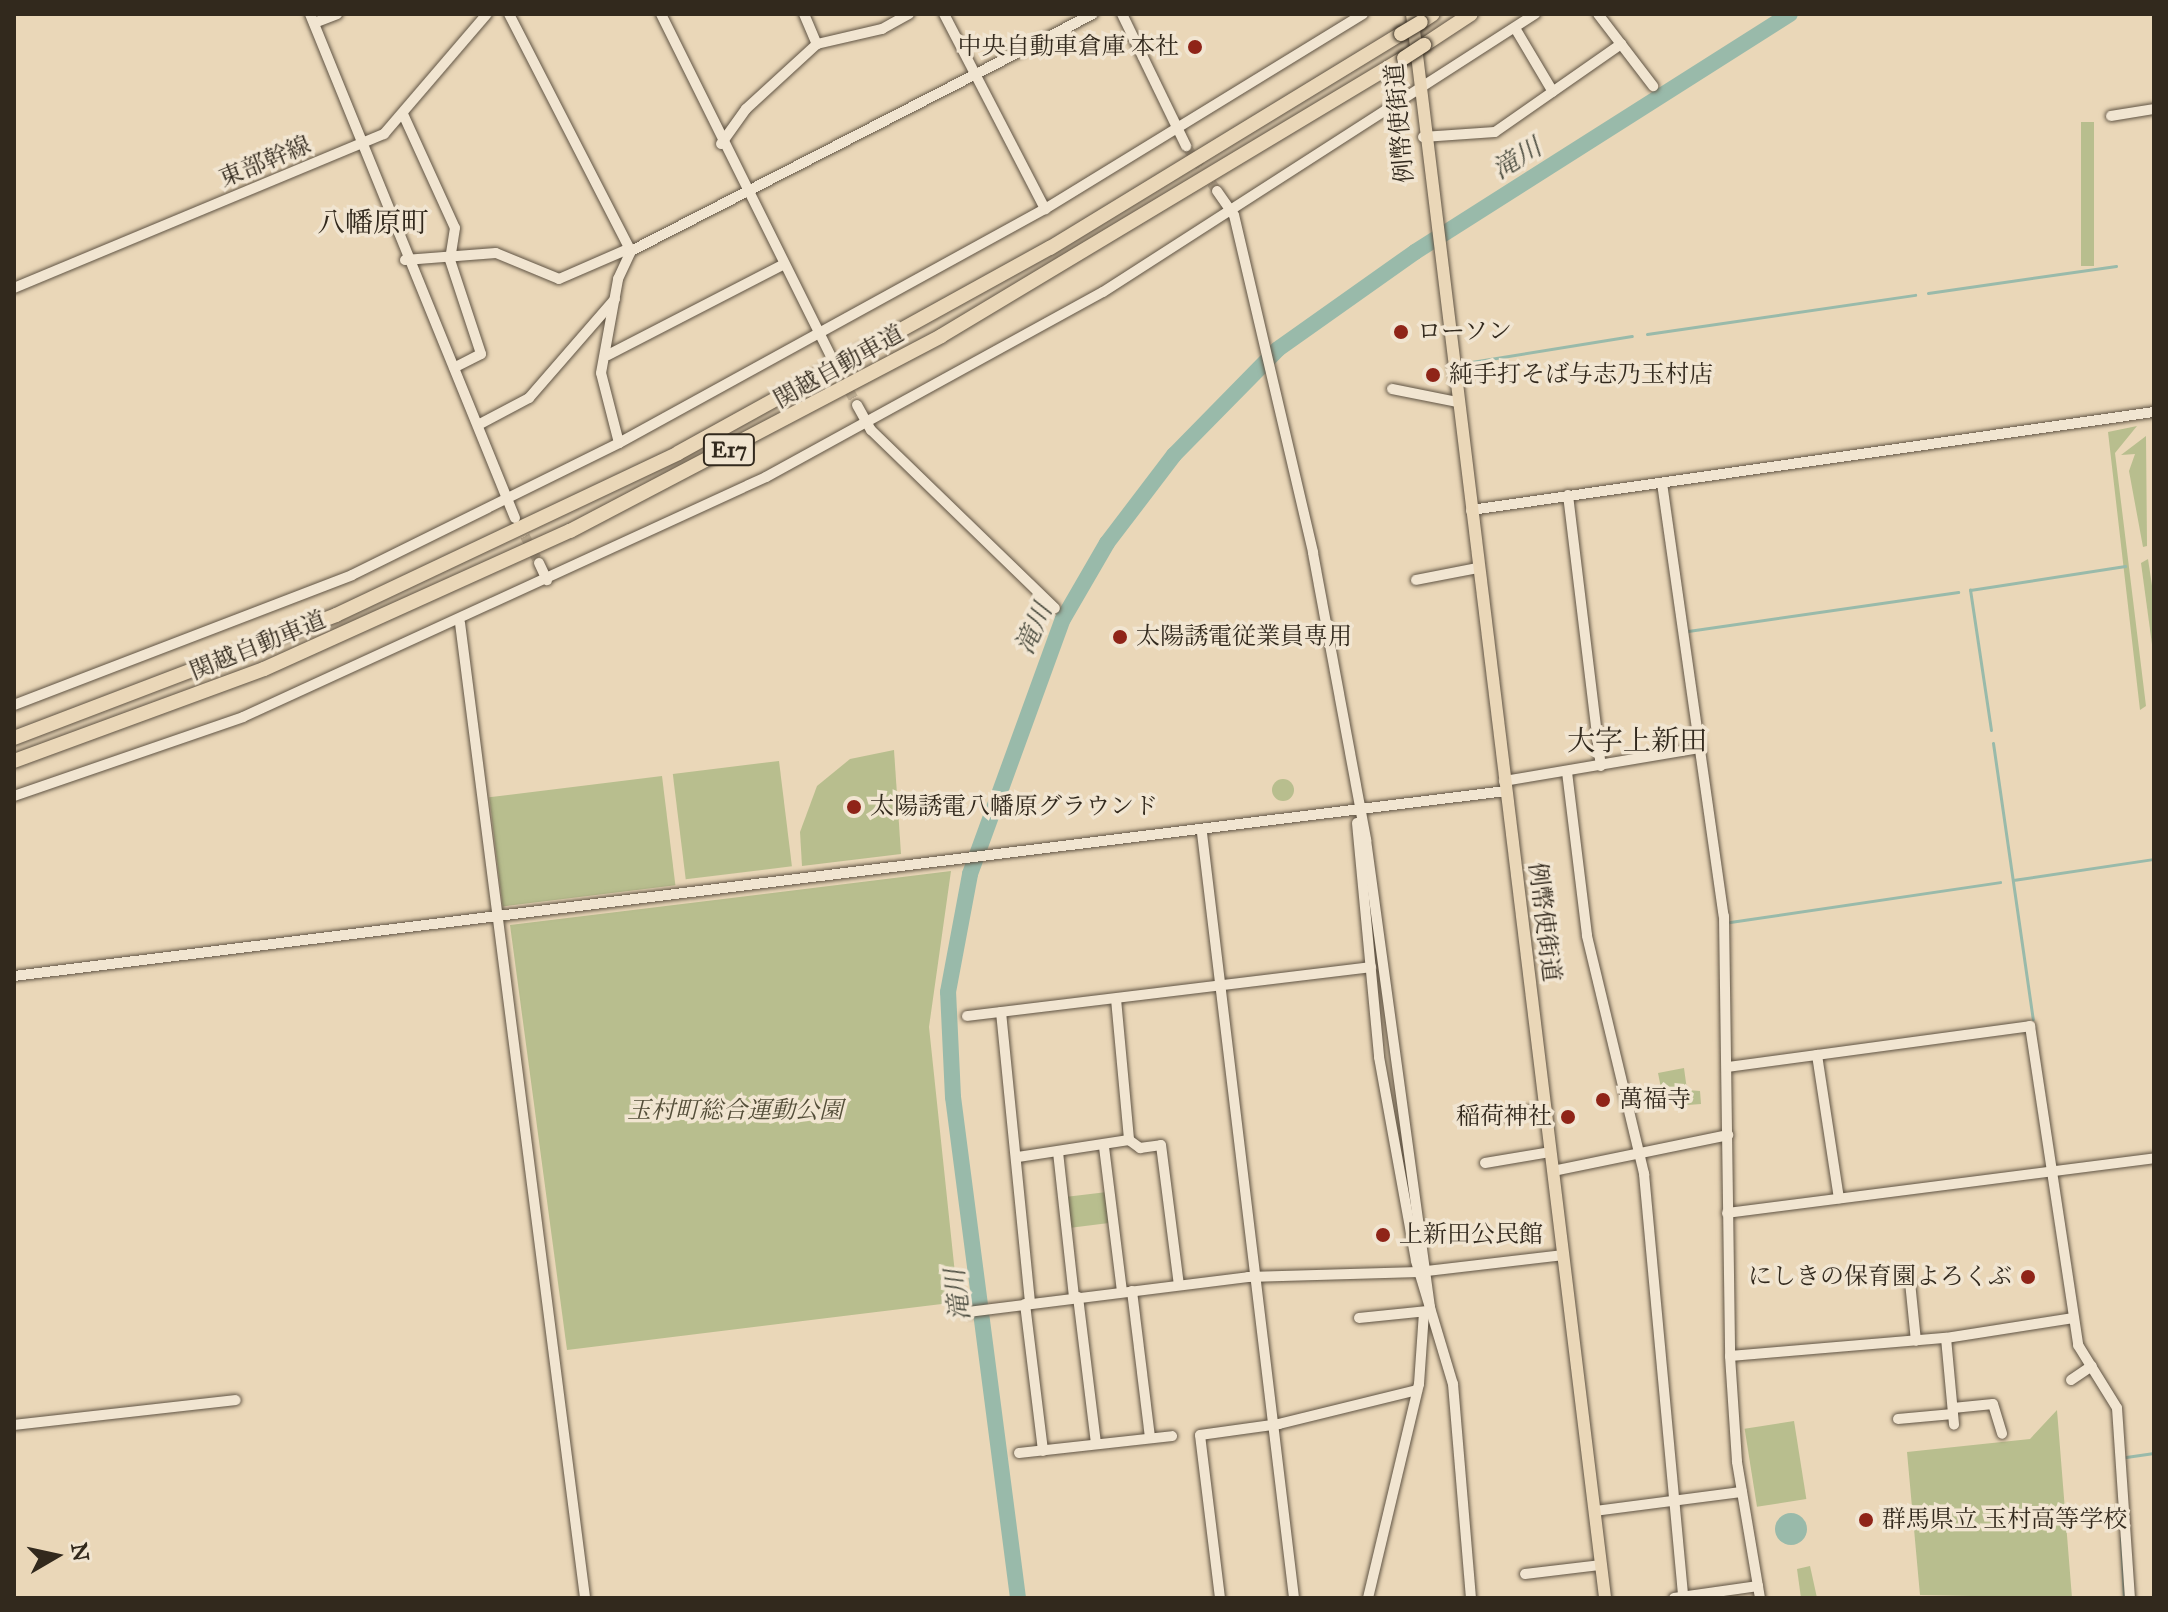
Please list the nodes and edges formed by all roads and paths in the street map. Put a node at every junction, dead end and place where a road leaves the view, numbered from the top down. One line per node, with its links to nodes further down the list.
1 (337, 14): 15 (street)
2 (487, 14): 24 (street, 東部幹線)
3 (509, 14): 35 (street)
4 (661, 14): 29 (street)
5 (804, 14): 17 (street)
6 (909, 14): 17 (street)
7 (944, 14): 19 (street)
8 (1093, 14): 19 (street)
9 (1122, 14): 26 (street)
10 (1363, 14): 26 (street)
11 (1471, 14): 66 (highway, 関越自動車道 / E17, bridge)
12 (1535, 14): 16 (street)
13 (1598, 14): 18 (street)
14 (1422, 17): 21 (main road, 例幣使街道); 64 (highway, 関越自動車道 / E17, bridge)
15 (312, 18): 28 (street)
16 (1515, 28): 21 (street); 22 (street)
17 (817, 44): 29 (street)
18 (1621, 44): 20 (street); 22 (street)
19 (977, 75): 32 (street); 33 (street)
20 (1653, 86)
21 (1420, 92): 27 (main road, 例幣使街道); 34 (street)
22 (1553, 92): 27 (street)
23 (2154, 109): 25 (street)
24 (403, 114): 28 (street, 東部幹線); 37 (street)
25 (2111, 116)
26 (1180, 127): 30 (street); 33 (street)
27 (1423, 137): 46 (main road, 例幣使街道)
28 (363, 143): 36 (street); 39 (street, 東部幹線)
29 (721, 144): 32 (street)
30 (1186, 146)
31 (1217, 191): 34 (street)
32 (746, 193): 35 (street); 38 (street)
33 (1045, 209): 41 (street)
34 (1231, 210): 49 (street); 71 (street)
35 (630, 250): 37 (street); 40 (street)
36 (405, 260): 37 (street); 44 (street)
37 (450, 260): 44 (street)
38 (784, 264): 41 (street); 43 (street)
39 (14, 288)
40 (615, 299): 43 (street); 50 (street)
41 (820, 337): 42 (street); 51 (street)
42 (830, 354)
43 (608, 355): 51 (street)
44 (454, 368): 50 (street)
45 (1392, 389): 46 (street)
46 (1457, 402): 55 (main road, 例幣使街道)
47 (857, 405): 49 (street)
48 (2154, 412): 52 (street)
49 (867, 424): 59 (street); 61 (street)
50 (478, 425): 54 (street)
51 (619, 443): 54 (street)
52 (1662, 483): 53 (street); 65 (street)
53 (1568, 495): 55 (street); 67 (street)
54 (507, 498): 56 (street); 63 (street)
55 (1471, 510): 58 (main road, 例幣使街道)
56 (515, 518)
57 (539, 563): 59 (street)
58 (1478, 568): 60 (street); 69 (main road, 例幣使街道)
59 (547, 580): 62 (street)
60 (1416, 580)
61 (1055, 608)
62 (460, 623): 70 (street); 73 (street)
63 (14, 705)
64 (14, 738)
65 (1700, 748): 67 (street); 82 (street)
66 (14, 761)
67 (1601, 766): 68 (street)
68 (1567, 772): 69 (street); 90 (street)
69 (1505, 786): 71 (street); 83 (main road, 例幣使街道)
70 (14, 796)
71 (1357, 817): 72 (street); 74 (street); 75 (street)
72 (1202, 833): 73 (street); 77 (street)
73 (501, 917): 76 (street); 134 (street)
74 (1381, 965): 75 (street); 99 (street)
75 (1368, 967): 77 (street); 99 (street)
76 (14, 976)
77 (1220, 986): 78 (street); 100 (street)
78 (1116, 999): 79 (street); 86 (street)
79 (1001, 1012): 80 (street); 91 (street)
80 (967, 1016)
81 (1817, 1055): 82 (street); 94 (street); 96 (street)
82 (1728, 1067): 85 (street)
83 (1546, 1108): 84 (street); 89 (main road, 例幣使街道)
84 (1496, 1117)
85 (1728, 1135): 90 (street); 97 (street)
86 (1129, 1140): 87 (street); 102 (street)
87 (1104, 1147): 88 (street); 103 (street)
88 (1058, 1152): 91 (street); 104 (street)
89 (1551, 1152): 93 (street); 95 (main road, 例幣使街道)
90 (1640, 1154): 95 (street); 128 (street)
91 (1018, 1157): 105 (street)
92 (2154, 1158): 94 (street)
93 (1485, 1163)
94 (2051, 1170): 96 (street); 109 (street)
95 (1553, 1171): 98 (main road, 例幣使街道)
96 (1839, 1198): 97 (street)
97 (1727, 1213): 112 (street)
98 (1563, 1255): 99 (street); 129 (main road, 例幣使街道)
99 (1424, 1271): 100 (street); 107 (street)
100 (1256, 1277): 102 (street); 120 (street)
101 (1910, 1282): 111 (street)
102 (1179, 1285): 103 (street)
103 (1127, 1292): 104 (street); 123 (street)
104 (1076, 1298): 105 (street); 124 (street)
105 (1027, 1304): 106 (street); 125 (street)
106 (969, 1311)
107 (1427, 1311): 108 (street); 115 (street); 138 (street)
108 (1359, 1318)
109 (2073, 1318): 110 (street); 113 (street)
110 (1946, 1338): 111 (street); 117 (street)
111 (1916, 1341): 112 (street)
112 (1730, 1356): 127 (street)
113 (2092, 1366): 114 (street); 140 (street)
114 (2071, 1380)
115 (1417, 1390): 120 (street); 137 (street)
116 (236, 1400): 119 (street)
117 (1953, 1416): 118 (street); 121 (street)
118 (1898, 1419)
119 (14, 1425)
120 (1274, 1425): 135 (street); 136 (street)
121 (2002, 1434)
122 (1172, 1436): 123 (street)
123 (1150, 1438): 124 (street)
124 (1096, 1444): 125 (street)
125 (1043, 1451): 126 (street)
126 (1019, 1453)
127 (1742, 1492): 128 (street); 132 (street)
128 (1670, 1501): 129 (street); 133 (street)
129 (1595, 1511): 130 (main road, 例幣使街道)
130 (1601, 1565): 131 (street); 139 (main road, 例幣使街道)
131 (1525, 1574)
132 (1759, 1592): 133 (street)
133 (1678, 1596)
134 (585, 1598)
135 (1220, 1598)
136 (1294, 1598)
137 (1368, 1598)
138 (1471, 1598)
139 (1605, 1598)
140 (2130, 1598)

